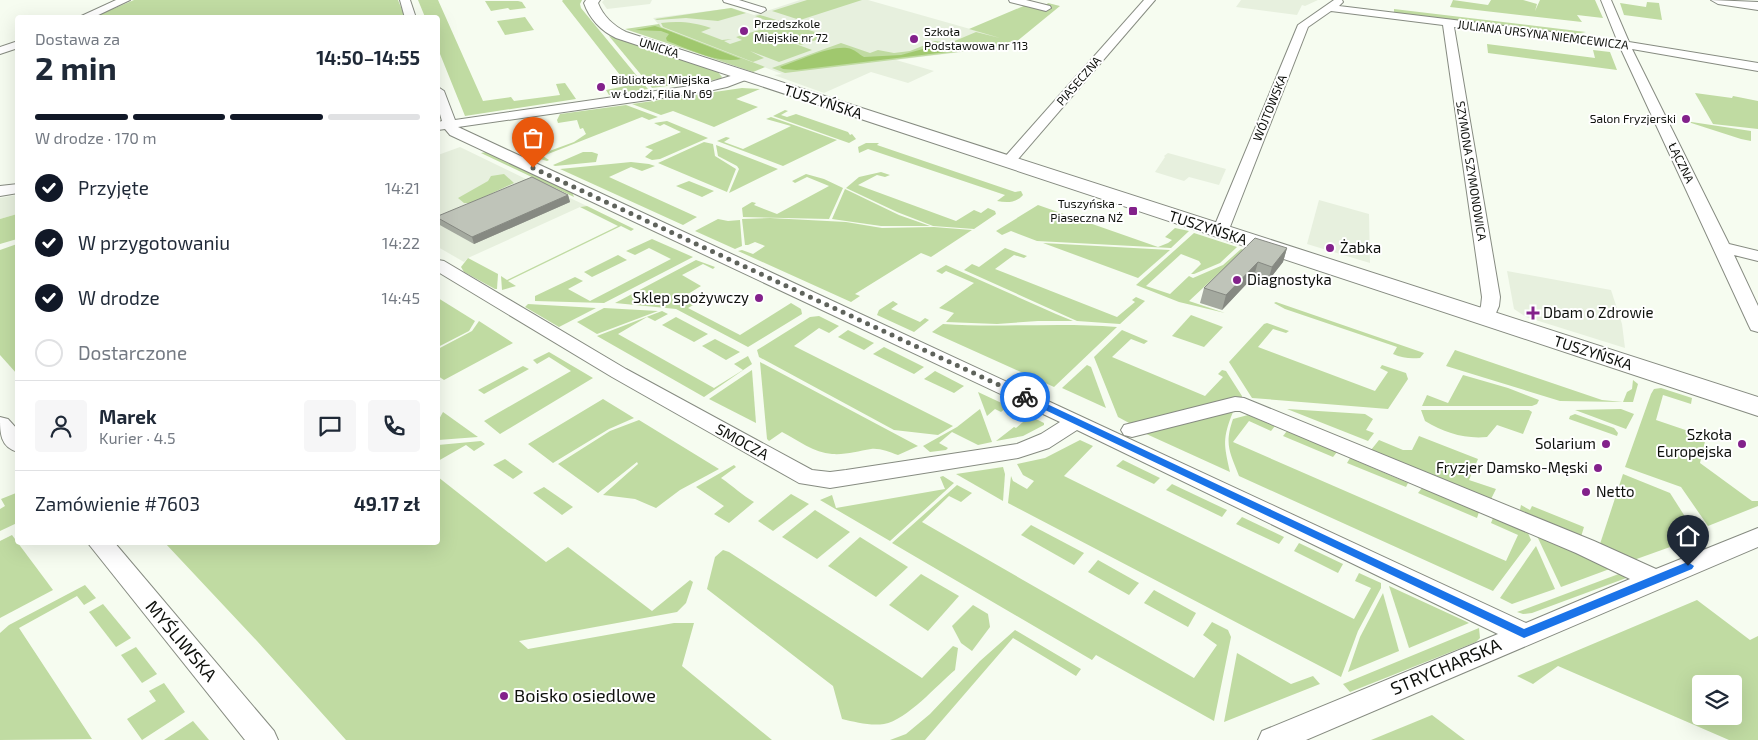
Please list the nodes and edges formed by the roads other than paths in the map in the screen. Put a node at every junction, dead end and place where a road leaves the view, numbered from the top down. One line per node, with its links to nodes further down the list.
1 (125, 0): 14 (street)
2 (405, 0): 15 (street)
3 (593, 0): 21 (street, UNICKA)
4 (728, 0): 13 (street)
5 (1014, 0): 11 (street)
6 (1150, 0): 24 (street, PIASECZNA)
7 (1340, 0): 12 (street, WÓJTOWSKA)
8 (1606, 0): 18 (street, ŁĄCZNA)
9 (1718, 0): 10 (street)
10 (1749, 3)
11 (1046, 8)
12 (1328, 8): 16 (street, JULIANA URSYNA NIEMCEWICZA); 27 (street, WÓJTOWSKA)
13 (761, 10)
14 (89, 15)
15 (410, 15)
16 (1448, 23): 18 (street, JULIANA URSYNA NIEMCEWICZA); 31 (street, SZYMONA SZYMONOWICA)
17 (15, 45): 19 (street)
18 (1625, 45): 20 (street, JULIANA URSYNA NIEMCEWICZA); 28 (street, ŁĄCZNA)
19 (0, 51)
20 (1758, 67)
21 (744, 76): 23 (street); 24 (street, TUSZYŃSKA)
22 (440, 102): 23 (street)
23 (444, 125): 34 (street)
24 (1008, 162): 27 (street, TUSZYŃSKA)
25 (15, 188): 26 (street)
26 (0, 191)
27 (1220, 232): 31 (street, TUSZYŃSKA)
28 (1722, 247): 29 (street); 32 (street, ŁĄCZNA)
29 (1758, 256)
30 (440, 266): 34 (street, SMOCZA)
31 (1485, 318): 33 (street, TUSZYŃSKA)
32 (1758, 326)
33 (1758, 407)
34 (1075, 421): 41 (street)
35 (0, 425): 37 (street)
36 (1132, 430): 40 (street)
37 (15, 442)
38 (1758, 538): 40 (street, STRYCHARSKA)
39 (101, 545): 42 (street, MYŚLIWSKA)
40 (1655, 580): 41 (street, STRYCHARSKA)
41 (1524, 634): 43 (street, STRYCHARSKA)
42 (263, 740)
43 (1273, 740)

